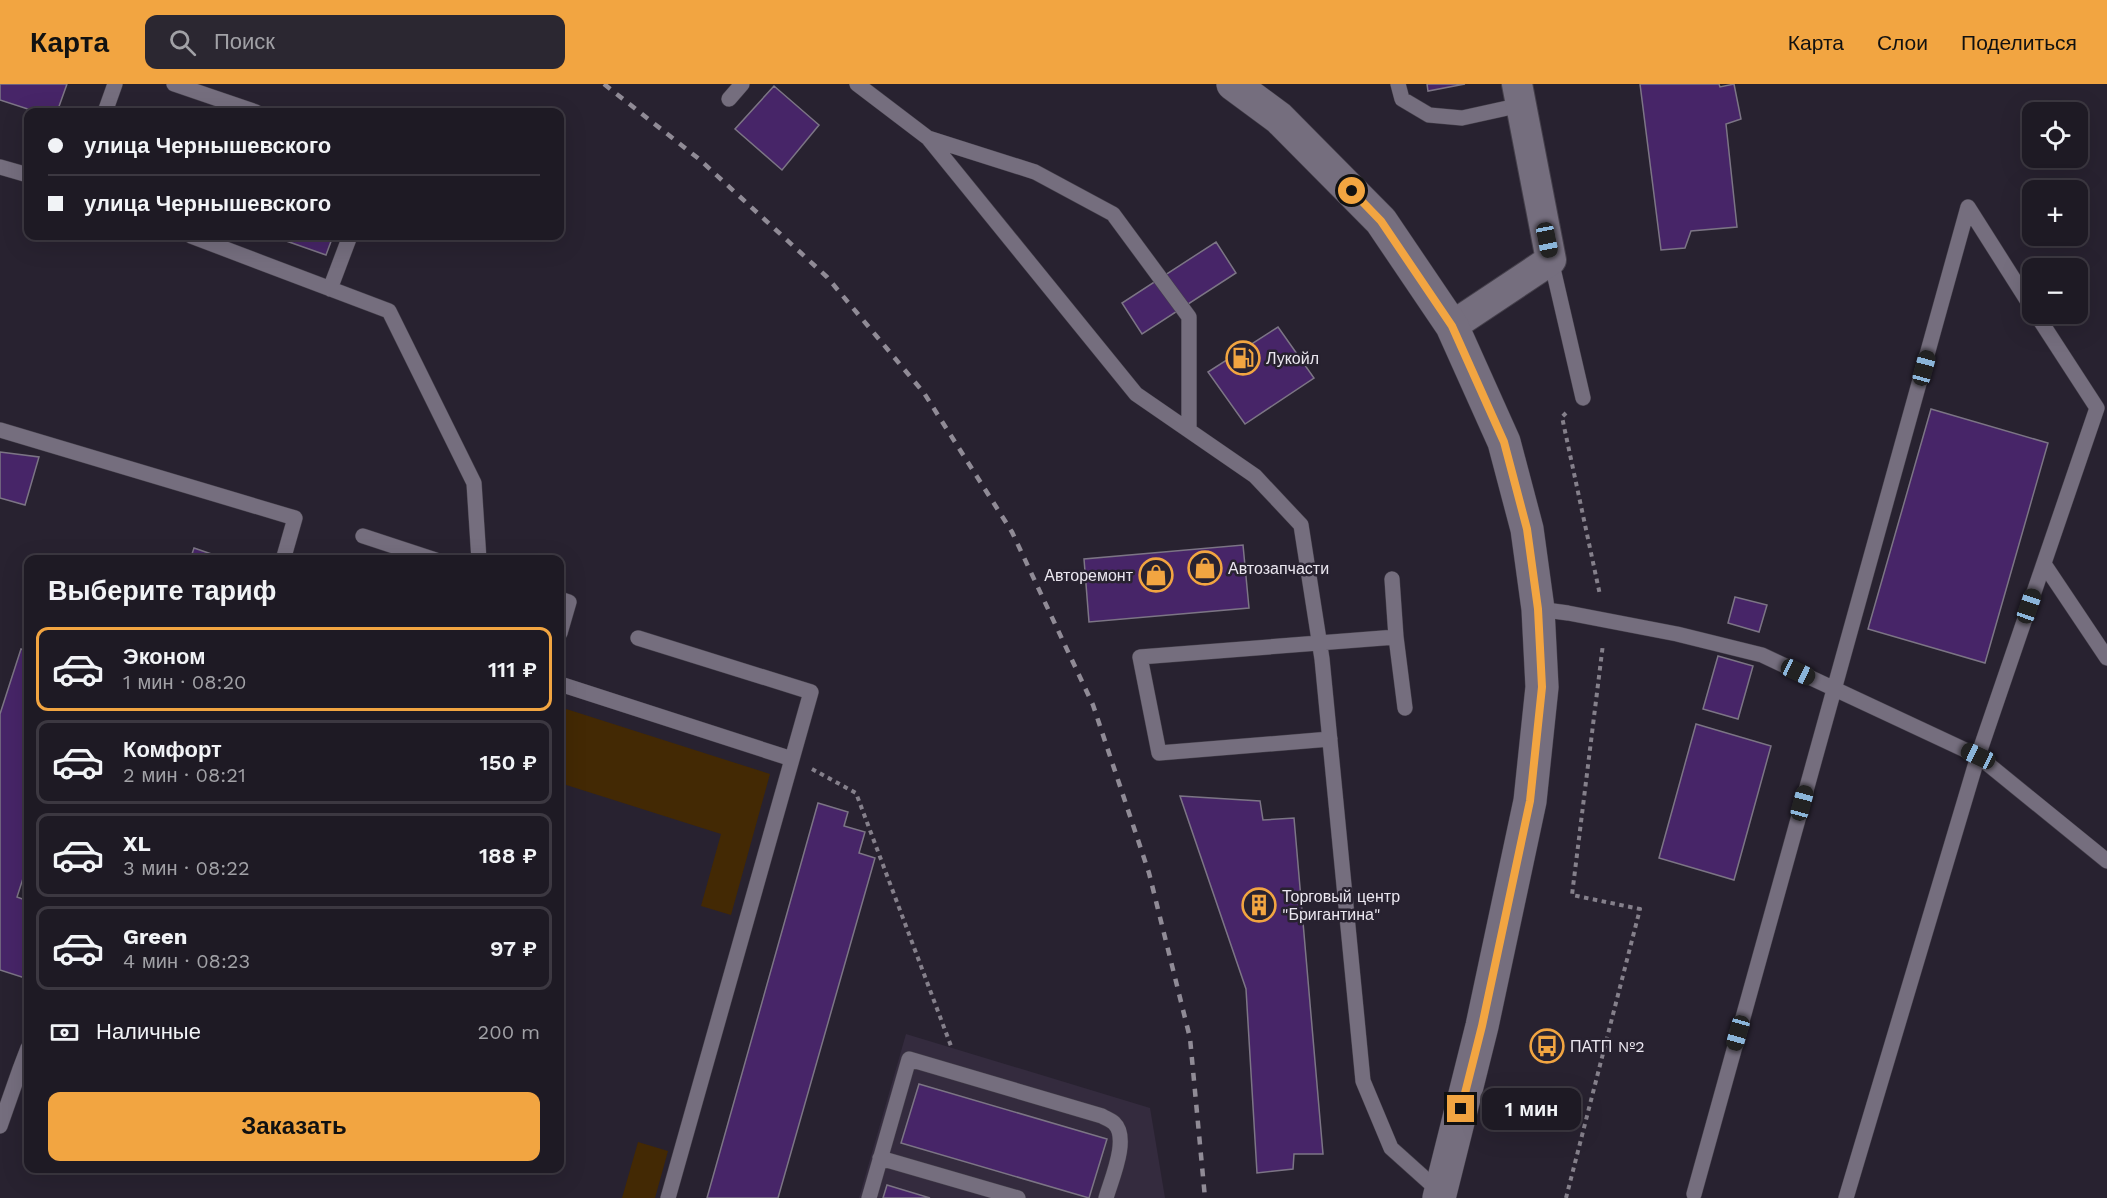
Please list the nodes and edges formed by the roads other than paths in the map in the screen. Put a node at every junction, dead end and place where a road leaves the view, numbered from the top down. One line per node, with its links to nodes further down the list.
1 (115, 84): 9 (lane)
2 (174, 84): 10 (lane)
3 (742, 84): 8 (lane)
4 (857, 84): 11 (lane)
5 (1233, 84): 20 (main road)
6 (1398, 84): 7 (lane)
7 (1519, 94): 16 (street)
8 (729, 99)
9 (106, 108)
10 (244, 108)
11 (928, 138): 22 (lane); 22 (lane)
12 (0, 167): 13 (lane)
13 (24, 174)
14 (201, 240): 17 (lane)
15 (348, 240): 17 (lane)
16 (1551, 260): 20 (street); 21 (lane)
17 (330, 289): 27 (lane)
18 (2022, 292): 38 (lane)
19 (2042, 324): 28 (lane)
20 (1452, 326): 31 (main road)
21 (1583, 398)
22 (1189, 429): 35 (lane)
23 (0, 430): 25 (lane)
24 (363, 536): 26 (lane)
25 (284, 555)
26 (421, 555)
27 (479, 555)
28 (2044, 564): 36 (lane); 41 (lane)
29 (1392, 579): 33 (lane)
30 (564, 600): 32 (lane)
31 (1538, 609): 38 (lane); 48 (main road)
32 (564, 621)
33 (1396, 637): 35 (lane); 39 (lane)
34 (638, 638): 42 (lane)
35 (1319, 643): 40 (lane); 40 (lane)
36 (2107, 658)
37 (564, 685): 42 (lane)
38 (1834, 688): 41 (lane); 47 (lane)
39 (1405, 708)
40 (1330, 739): 48 (lane)
41 (1978, 756): 43 (lane); 53 (lane)
42 (792, 759): 49 (lane)
43 (2107, 861)
44 (24, 1067): 45 (lane)
45 (0, 1126)
46 (880, 1158): 50 (lane); 51 (lane); 52 (lane)
47 (1694, 1194)
48 (1440, 1195)
49 (668, 1198)
50 (868, 1198)
51 (1018, 1198)
52 (1106, 1198)
53 (1846, 1198)

